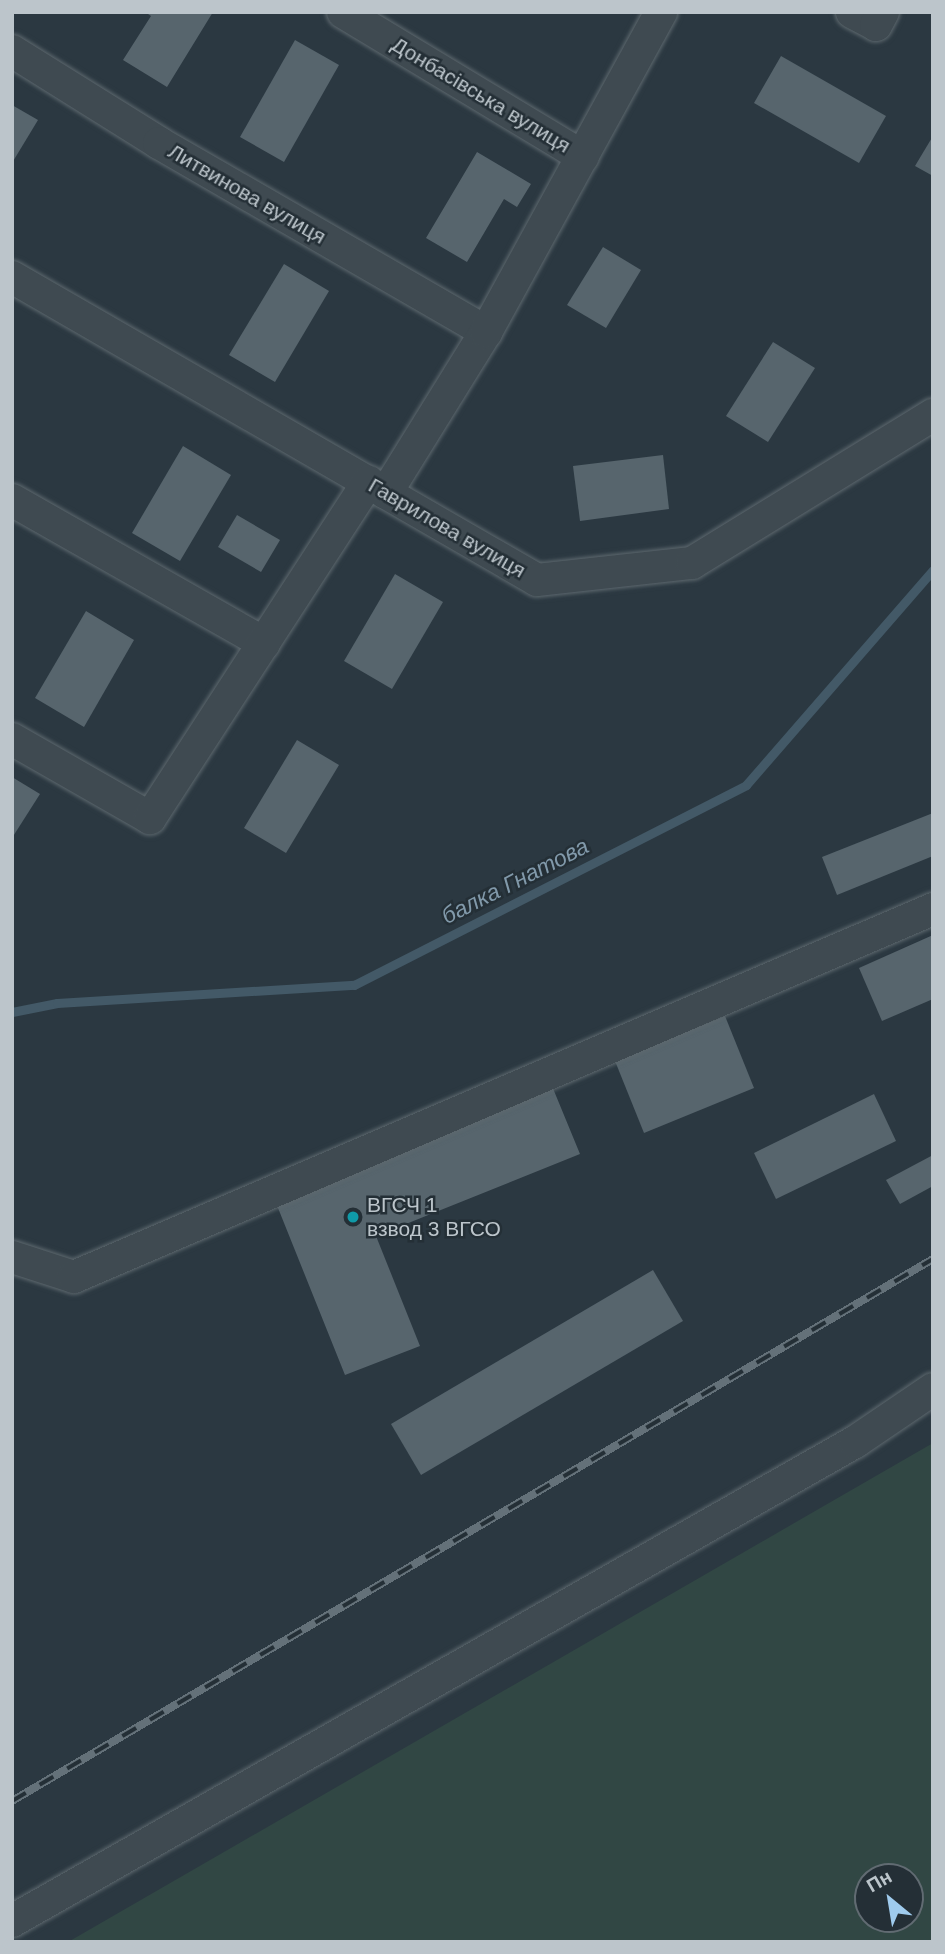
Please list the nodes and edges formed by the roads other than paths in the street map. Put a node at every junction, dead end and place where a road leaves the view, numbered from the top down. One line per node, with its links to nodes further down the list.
1 (343, 12): 6 (street, Донбасівська вулиця)
2 (661, 12): 6 (street)
3 (852, 12): 4 (street)
4 (883, 12)
5 (12, 51): 8 (street, Литвинова вулиця)
6 (583, 157): 8 (street)
7 (12, 277): 10 (street, Гаврилова вулиця)
8 (486, 332): 10 (street)
9 (933, 415): 10 (street, Гаврилова вулиця)
10 (377, 487): 12 (street)
11 (12, 500): 12 (street)
12 (264, 643): 13 (street)
13 (12, 739)
14 (933, 909): 15 (street)
15 (12, 1257)
16 (933, 1389): 17 (street)
17 (12, 1921)

